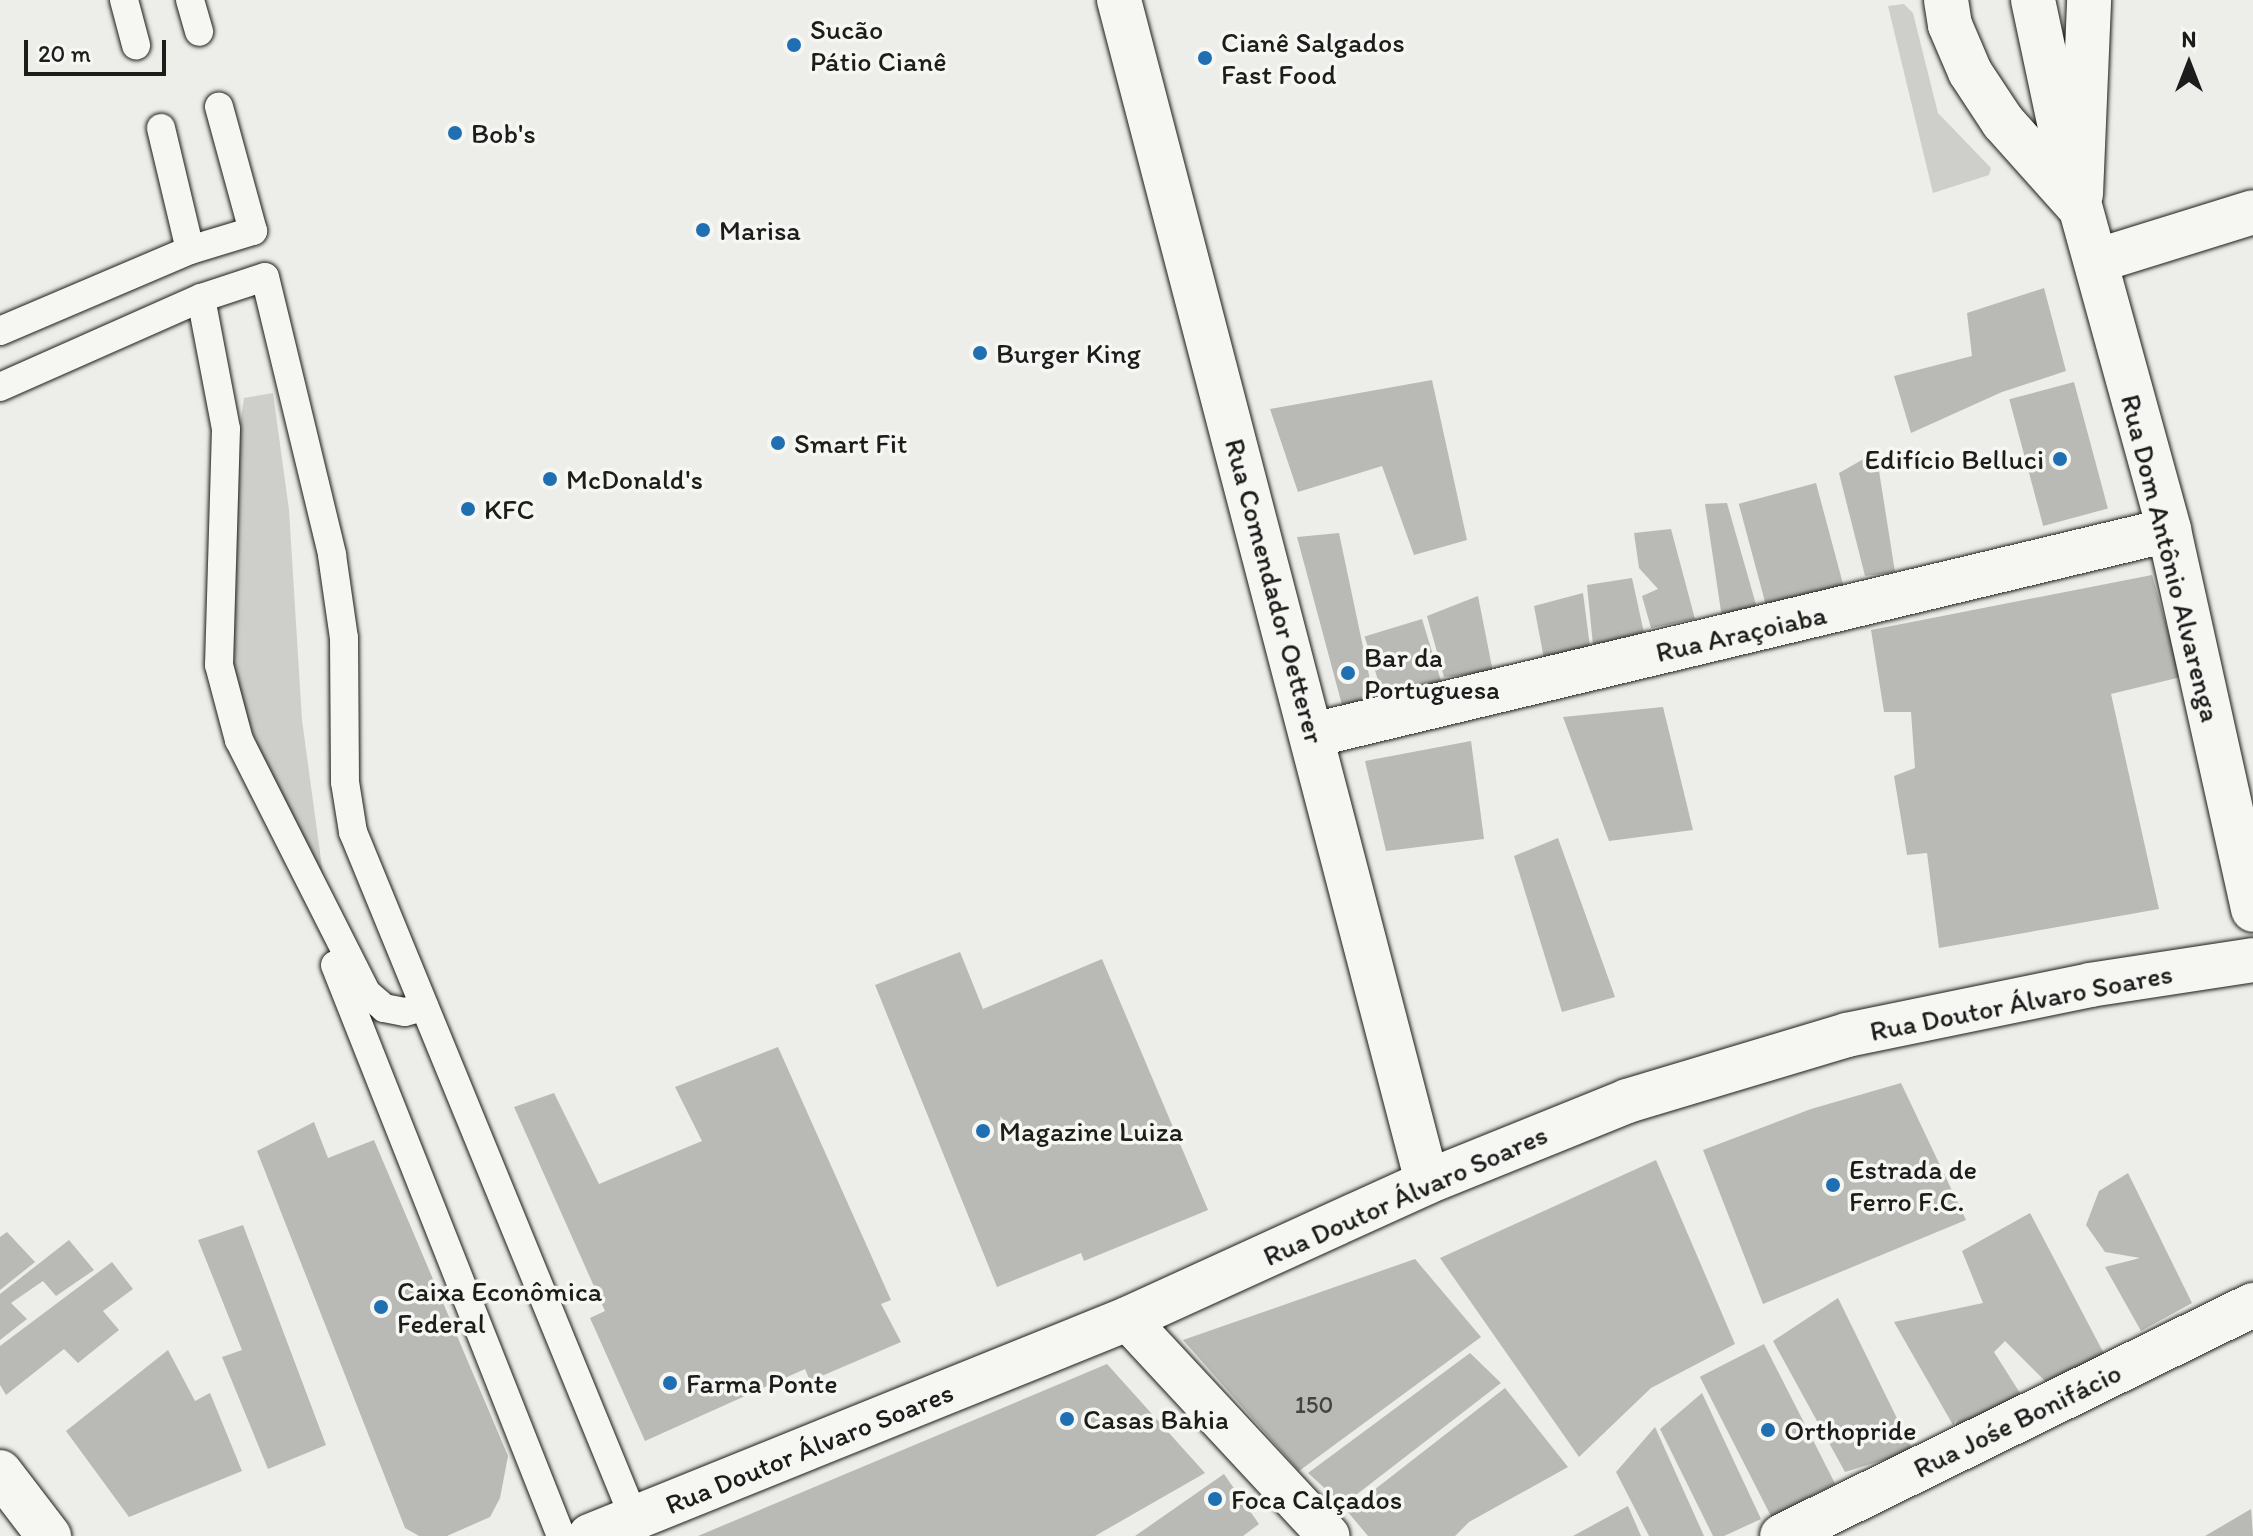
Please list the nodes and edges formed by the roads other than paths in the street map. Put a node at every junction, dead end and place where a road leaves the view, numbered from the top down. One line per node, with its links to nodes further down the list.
1 (124, 0): 8 (lane)
2 (190, 0): 7 (lane)
3 (1119, 0): 19 (main road, Rua Comendador Oetterer)
4 (1946, 0): 11 (main road, Rua Dom Antônio Alvarenga)
5 (2033, 0): 11 (main road)
6 (2089, 0): 11 (main road, Rua Dom Antônio Alvarenga)
7 (199, 32)
8 (136, 45)
9 (219, 107): 13 (lane)
10 (161, 128): 13 (lane)
11 (2080, 208): 14 (main road, Rua Dom Antônio Alvarenga)
12 (2253, 212): 14 (main road)
13 (190, 250): 16 (lane)
14 (2096, 261): 18 (main road, Rua Dom Antônio Alvarenga)
15 (201, 298): 17 (lane); 20 (lane); 23 (lane)
16 (0, 331)
17 (0, 387)
18 (2169, 530): 19 (main road, Rua Araçoiaba); 21 (main road, Rua Dom Antônio Alvarenga)
19 (1313, 735): 24 (main road, Rua Comendador Oetterer)
20 (271, 804): 23 (lane); 30 (lane)
21 (2253, 910)
22 (2253, 960): 24 (main road, Rua Doutor Álvaro Soares)
23 (424, 1007): 28 (lane)
24 (1427, 1182): 26 (main road, Rua Doutor Álvaro Soares)
25 (2253, 1305): 33 (main road, Rua Jośe Bonifácio)
26 (1127, 1319): 28 (main road, Rua Doutor Álvaro Soares); 32 (street)
27 (0, 1472): 29 (main road)
28 (634, 1518): 31 (main road, Rua Doutor Álvaro Soares)
29 (49, 1536)
30 (561, 1536)
31 (590, 1536)
32 (1329, 1536)
33 (1782, 1536)

